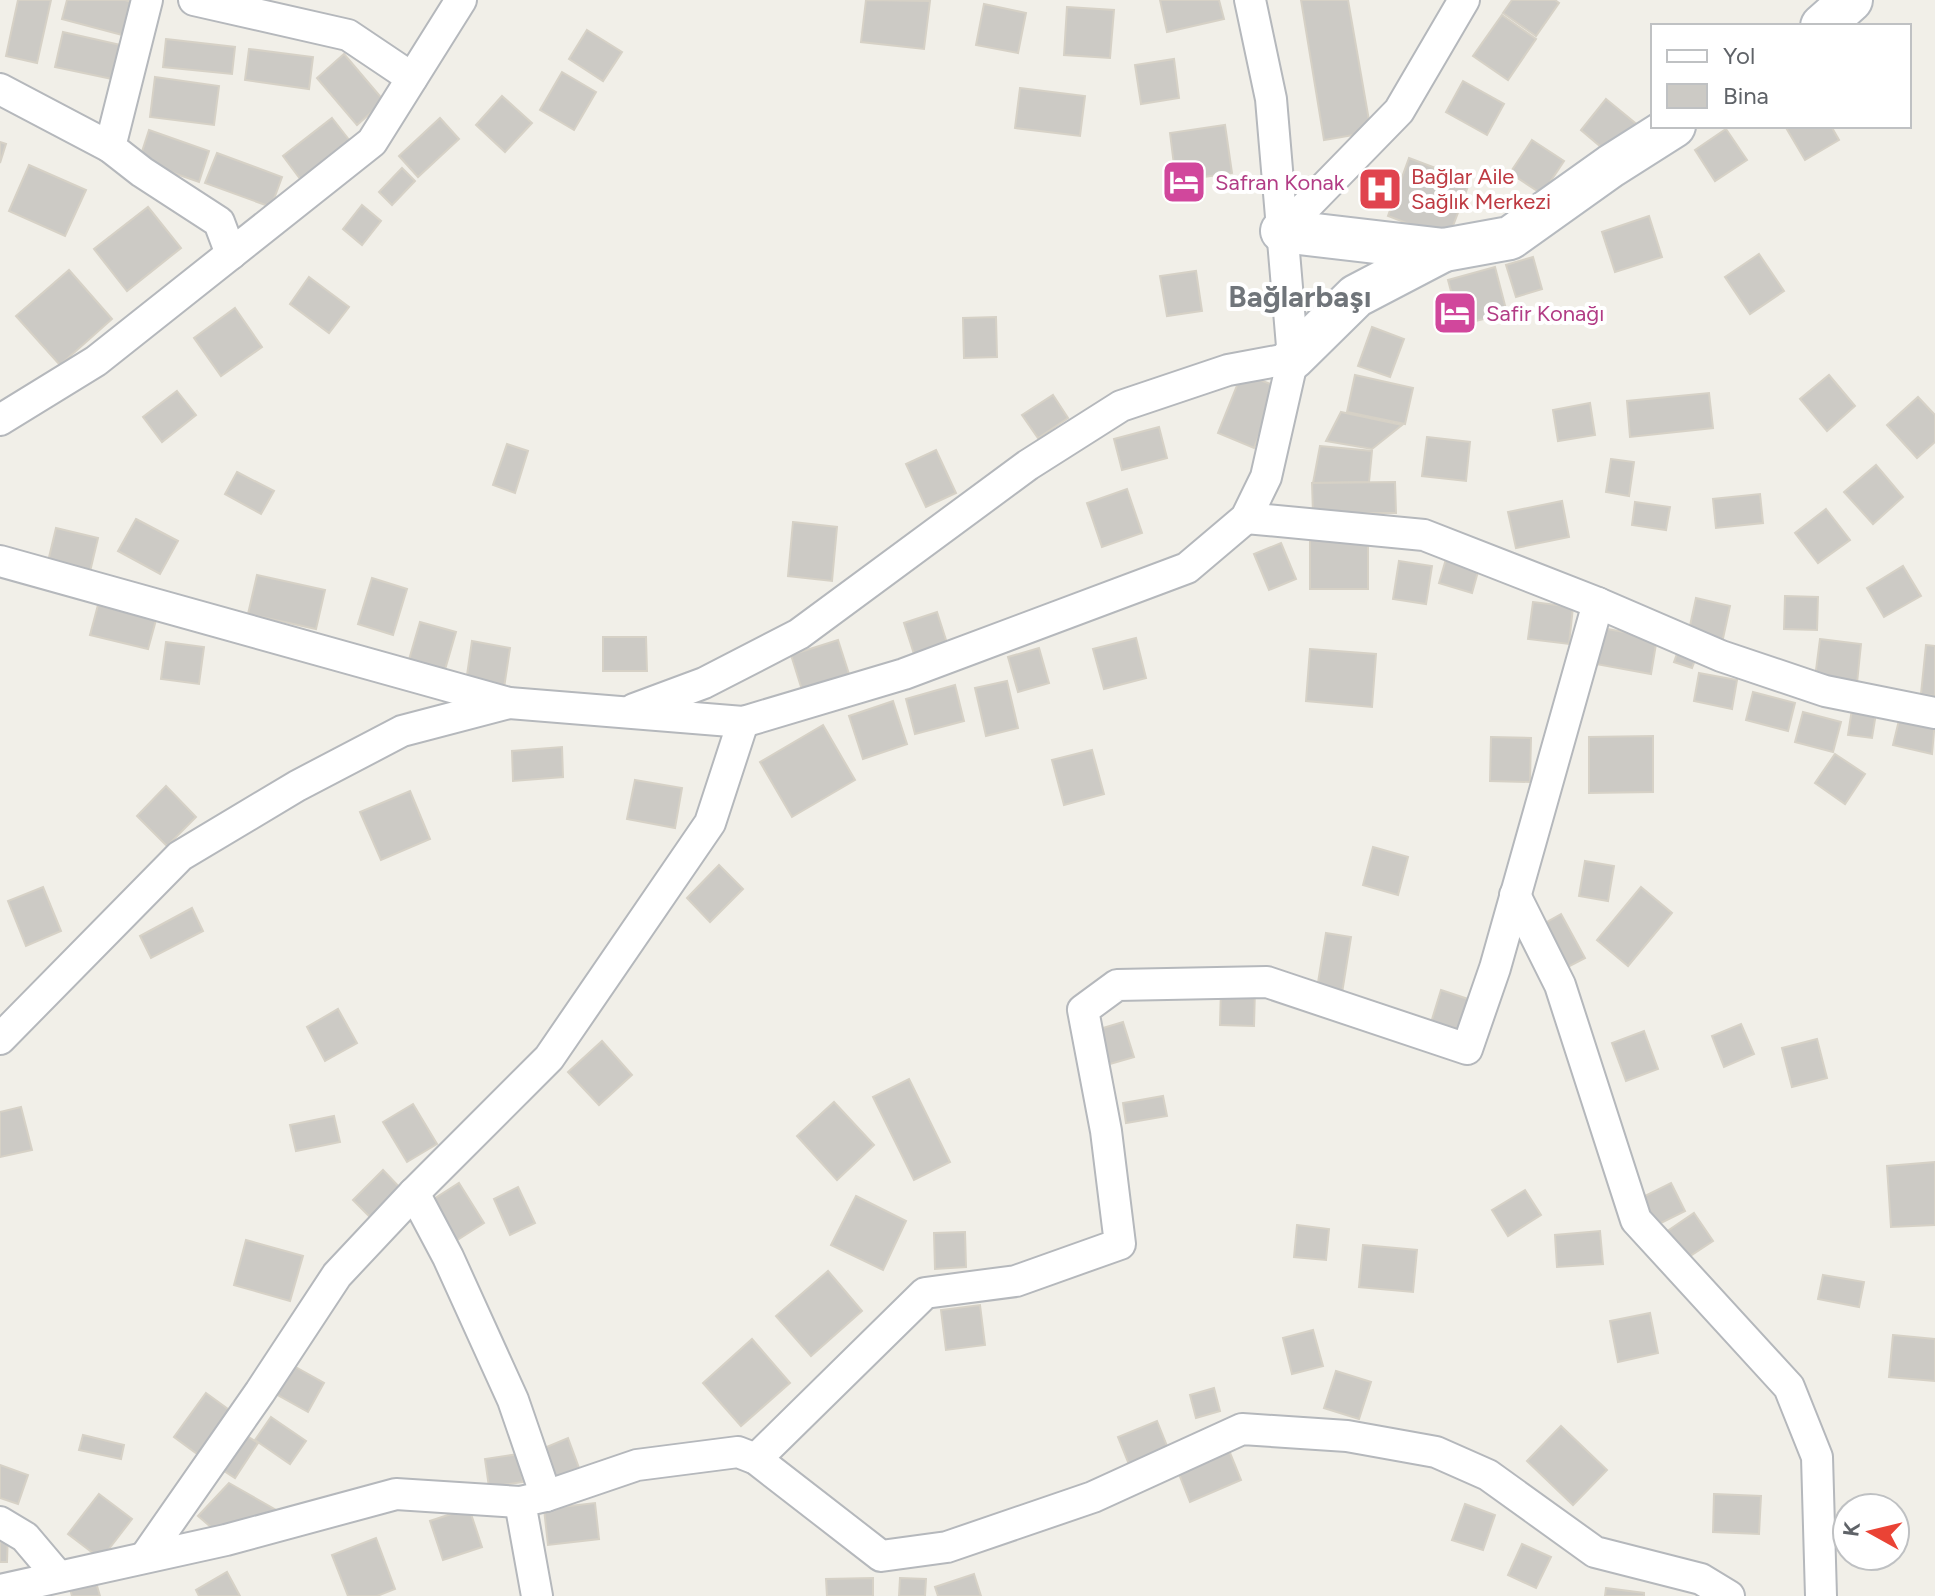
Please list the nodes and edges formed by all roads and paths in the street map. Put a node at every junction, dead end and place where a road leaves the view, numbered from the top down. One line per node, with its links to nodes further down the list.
1 (147, 0): 11 (street)
2 (194, 0): 8 (street)
3 (461, 0): 8 (street)
4 (1250, 0): 12 (street)
5 (1464, 0): 12 (street)
6 (1851, 0): 7 (street)
7 (1824, 24)
8 (412, 78): 14 (street)
9 (0, 89): 11 (street)
10 (1671, 128): 13 (street)
11 (110, 147): 14 (street)
12 (1282, 231): 13 (street); 15 (street)
13 (1444, 250): 15 (street)
14 (231, 254): 16 (street)
15 (1293, 358): 17 (street); 21 (street)
16 (0, 420)
17 (1246, 518): 19 (street); 23 (street)
18 (0, 561): 20 (street)
19 (1598, 603): 22 (street); 24 (street)
20 (509, 703): 21 (street); 25 (street)
21 (624, 712): 23 (street)
22 (1935, 713)
23 (743, 722): 26 (street)
24 (1515, 895): 27 (street); 35 (street)
25 (0, 1039)
26 (414, 1193): 28 (street); 30 (street)
27 (756, 1459): 28 (street); 34 (street)
28 (533, 1499): 30 (street); 33 (street)
29 (0, 1522): 31 (street)
30 (145, 1557): 31 (street)
31 (58, 1576): 32 (street)
32 (0, 1590)
33 (537, 1596)
34 (1729, 1596)
35 (1821, 1596)

